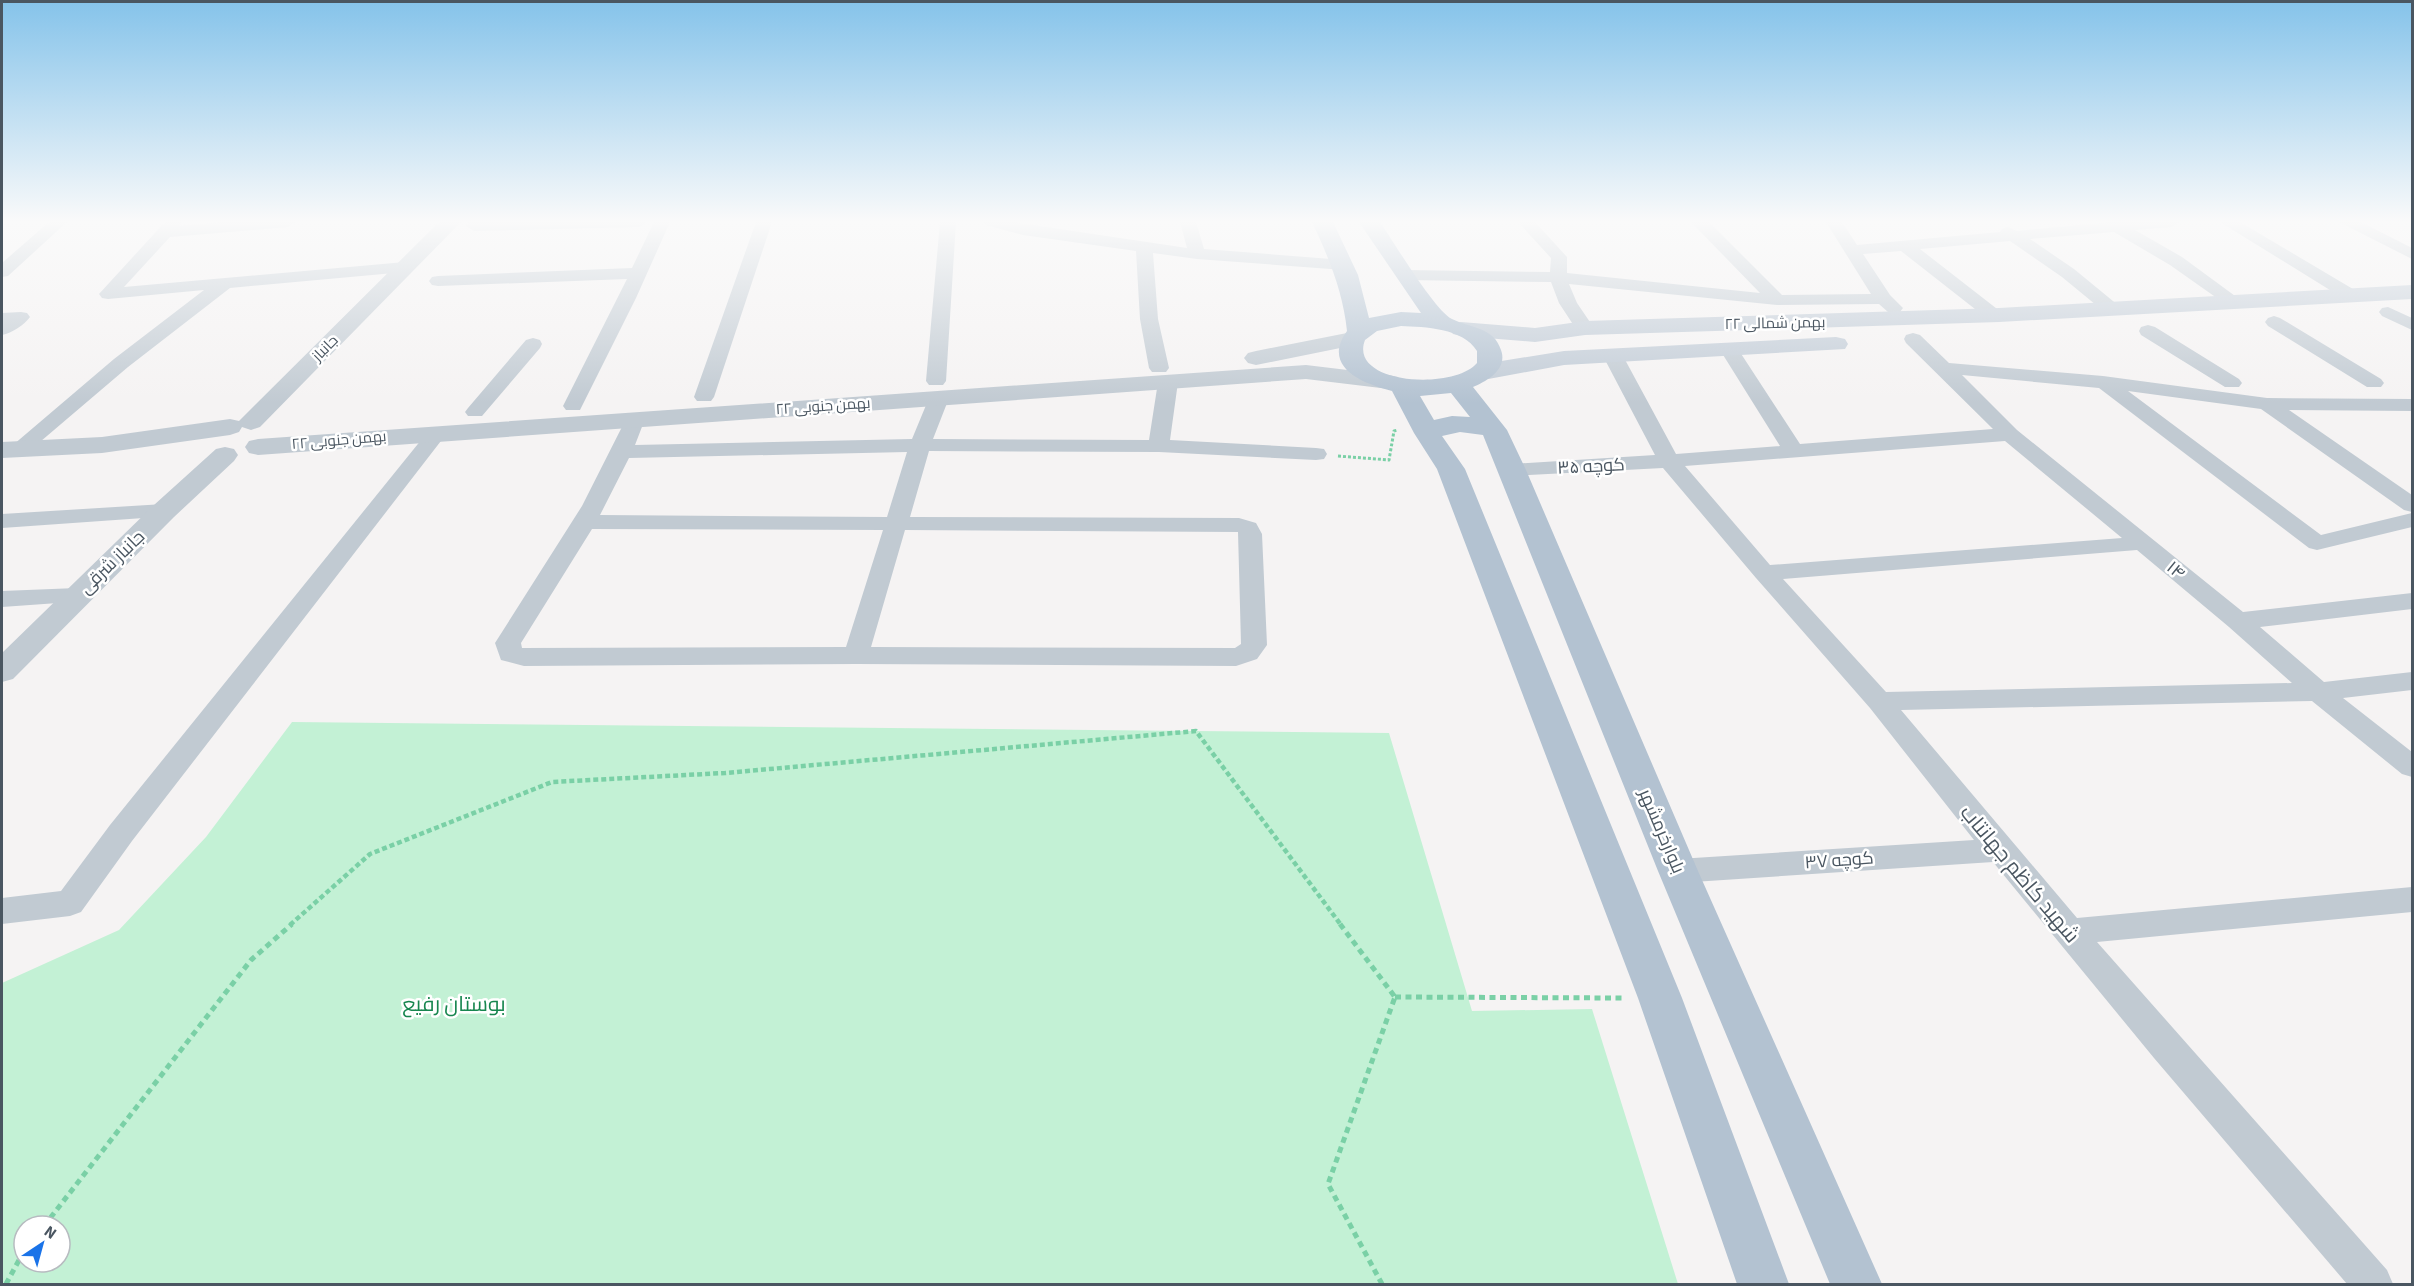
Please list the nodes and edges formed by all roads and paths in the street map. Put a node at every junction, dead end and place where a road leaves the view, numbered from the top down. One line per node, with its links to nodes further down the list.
1 (119, 282): 18 (street)
2 (245, 282): 18 (street)
3 (390, 282): 60 (street, جانباز)
4 (635, 282): 57 (street)
5 (743, 282): 54 (street)
6 (944, 282): 53 (street)
7 (1146, 282): 47 (street)
8 (1349, 282): 25 (main road)
9 (1410, 282): 21 (main road)
10 (1559, 282): 34 (street)
11 (1588, 282): 23 (street)
12 (1759, 282): 23 (street)
13 (1873, 282): 22 (street, ۱۴)
14 (1951, 282): 29 (street)
15 (2079, 282): 26 (street)
16 (2206, 282): 24 (street)
17 (2329, 282): 20 (street)
18 (224, 284): 69 (street)
19 (2412, 292): 20 (main road, ۲۲ بهمن شمالی)
20 (2352, 296): 24 (main road, ۲۲ بهمن شمالی)
21 (1420, 298): 25 (main road); 32 (main road)
22 (1883, 299): 23 (street); 36 (street, ۱۴)
23 (1777, 300)
24 (2237, 304): 26 (main road, ۲۲ بهمن شمالی)
25 (1356, 305): 38 (main road)
26 (2113, 310): 29 (main road, ۲۲ بهمن شمالی)
27 (2412, 311): 28 (main road, ۲۲ بهمن شمالی)
28 (2388, 312): 31 (main road, ۲۲ بهمن شمالی); 33 (street)
29 (1995, 316): 36 (main road, ۲۲ بهمن شمالی)
30 (2, 318): 35 (street)
31 (2274, 322): 37 (main road, ۲۲ بهمن شمالی); 51 (street)
32 (1451, 325): 38 (main road); 39 (main road, ۲۲ بهمن شمالی); 48 (main road)
33 (2412, 325)
34 (1585, 328): 36 (main road, ۲۲ بهمن شمالی); 39 (main road, ۲۲ بهمن شمالی)
35 (2, 330)
36 (1911, 330): 37 (main road, ۲۲ بهمن شمالی); 42 (main road, ۲۲ بهمن شمالی); 45 (street, ۱۴)
37 (2148, 331): 50 (street)
38 (1355, 335): 41 (street, ۲۲ بهمن جنوبی); 52 (main road)
39 (1535, 335): 44 (main road)
40 (533, 344): 58 (street)
41 (1302, 350): 46 (street); 47 (street, ۲۲ بهمن جنوبی)
42 (1729, 350): 43 (main road, ۲۲ بهمن شمالی); 70 (street)
43 (1613, 356): 44 (main road, ۲۲ بهمن شمالی); 74 (street, شهید کاظم جهانتاب)
44 (1564, 358): 48 (main road, ۲۲ بهمن شمالی)
45 (1942, 368): 49 (street); 64 (street, ۱۴)
46 (1316, 373): 47 (street, ۲۲ بهمن جنوبی); 52 (street, ۲۲ بهمن جنوبی)
47 (1163, 375): 53 (street, ۲۲ بهمن جنوبی); 67 (street)
48 (1470, 378): 52 (main road); 62 (main road, بلوارخرمشهر)
49 (2103, 381): 55 (street); 78 (street)
50 (2232, 383)
51 (2374, 383)
52 (1395, 384): 61 (main road)
53 (937, 390): 54 (street, ۲۲ بهمن جنوبی); 59 (street, ۲۲ بهمن جنوبی); 66 (street)
54 (704, 397): 57 (street, ۲۲ بهمن جنوبی)
55 (2267, 404): 56 (street); 76 (street)
56 (2412, 405)
57 (573, 406): 58 (street, ۲۲ بهمن جنوبی)
58 (475, 412): 60 (street, ۲۲ بهمن جنوبی)
59 (635, 419): 63 (street, ۲۲ بهمن جنوبی); 72 (street)
60 (250, 424): 65 (street, ۲۲ بهمن جنوبی); 68 (street); 71 (street, جانباز)
61 (1425, 428): 62 (main road); 73 (path); 100 (main road)
62 (1494, 430): 75 (main road, بلوارخرمشهر)
63 (436, 433): 68 (street, ۲۲ بهمن جنوبی); 97 (street)
64 (2010, 434): 70 (street, کوچه ۳۵); 82 (street, ۱۴)
65 (102, 445): 69 (street, ۲۲ بهمن جنوبی); 71 (street, ۲۲ بهمن جنوبی)
66 (920, 445): 67 (street); 72 (street); 81 (street)
67 (1159, 446): 73 (street)
68 (258, 447): 71 (street, ۲۲ بهمن جنوبی)
69 (11, 449)
70 (1794, 451): 74 (street, کوچه ۳۵)
71 (215, 452): 77 (street, جانباز شرقی)
72 (623, 452): 80 (street)
73 (1316, 454)
74 (1669, 461): 75 (street, کوچه ۳۵); 83 (street, شهید کاظم جهانتاب)
75 (1512, 470): 95 (main road, بلوارخرمشهر)
76 (2412, 505)
77 (164, 511): 79 (street); 84 (street, جانباز شرقی)
78 (2412, 520)
79 (2, 521)
80 (584, 522): 81 (street); 88 (street)
81 (896, 523): 88 (street); 88 (street)
82 (2143, 543): 83 (street); 87 (street, ۱۴)
83 (1764, 573): 92 (street, شهید کاظم جهانتاب)
84 (77, 596): 85 (street); 89 (street, جانباز شرقی)
85 (2, 599)
86 (2412, 601): 87 (street)
87 (2238, 621): 91 (street, ۱۴)
88 (856, 655)
89 (2, 671)
90 (2412, 681): 91 (street)
91 (2318, 692): 92 (street); 93 (street, ۱۴)
92 (1879, 701): 94 (street, شهید کاظم جهانتاب)
93 (2412, 767)
94 (1999, 850): 95 (street, کوچه ۳۷); 98 (street, شهید کاظم جهانتاب)
95 (1678, 871): 104 (main road, بلوارخرمشهر)
96 (2412, 899): 98 (street)
97 (2, 911)
98 (2069, 932): 105 (street, شهید کاظم جهانتاب)
99 (1395, 997): 100 (path); 101 (path); 102 (path)
100 (1660, 998): 103 (main road)
101 (53, 1214)
102 (1382, 1284)
103 (1763, 1284)
104 (1856, 1284)
105 (2373, 1284)

